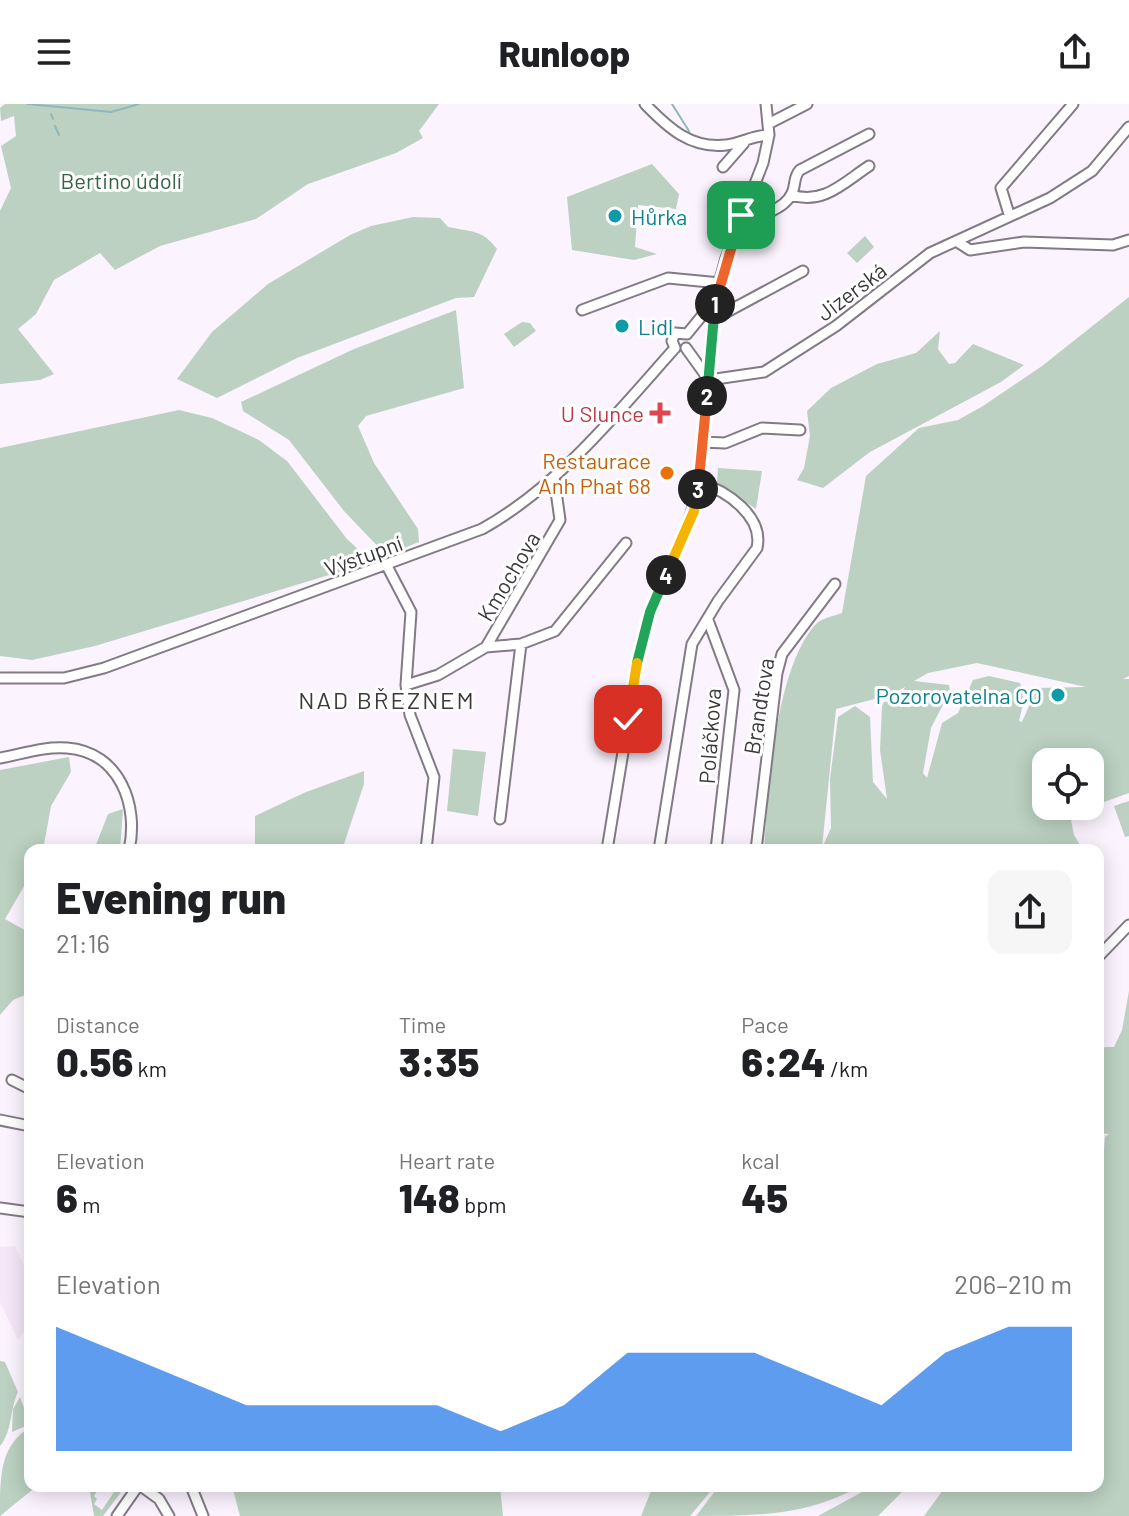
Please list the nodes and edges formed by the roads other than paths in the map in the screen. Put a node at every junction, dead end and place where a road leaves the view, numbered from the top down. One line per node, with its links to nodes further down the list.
1 (645, 104): 9 (street)
2 (766, 104): 5 (street)
3 (807, 104): 5 (street)
4 (1073, 104): 13 (street)
5 (770, 123): 8 (street)
6 (1129, 127): 13 (street, Jizerská)
7 (869, 134): 12 (street)
8 (769, 135): 9 (street); 14 (street)
9 (746, 141): 11 (street)
10 (869, 166): 12 (street)
11 (723, 167)
12 (791, 195): 14 (street)
13 (1009, 214): 16 (street, Jizerská)
14 (741, 215): 18 (street)
15 (1129, 240): 16 (street)
16 (956, 241): 23 (street, Jizerská)
17 (803, 271): 19 (street)
18 (720, 283): 19 (street); 20 (street)
19 (715, 307): 21 (street); 23 (street)
20 (582, 310)
21 (687, 334): 22 (street); 22 (street, Výstupní)
22 (681, 348): 23 (street); 26 (street, Výstupní)
23 (709, 380): 25 (street)
24 (800, 430): 25 (street)
25 (703, 442): 27 (street)
26 (554, 477): 29 (street, Výstupní); 33 (street, Kmochova)
27 (699, 483): 31 (street); 40 (street)
28 (626, 543): 32 (street, Kmochova)
29 (387, 566): 34 (street, Výstupní); 35 (street)
30 (835, 584): 43 (street, Brandtova)
31 (708, 620): 41 (street); 42 (street, Poláčkova)
32 (521, 644): 33 (street, Kmochova); 37 (street, Kmochova)
33 (486, 647): 35 (street, Kmochova)
34 (0, 678)
35 (406, 685): 39 (street)
36 (0, 758): 38 (street)
37 (500, 819)
38 (129, 844)
39 (427, 844)
40 (608, 844)
41 (660, 844)
42 (717, 844)
43 (757, 844)
44 (1129, 925): 45 (street)
45 (1104, 951)
46 (12, 1080): 47 (street)
47 (24, 1086)
48 (0, 1120): 49 (street)
49 (24, 1125)
50 (0, 1208): 51 (street)
51 (24, 1211)
52 (135, 1492): 55 (street)
53 (148, 1492): 56 (street)
54 (193, 1492): 57 (street)
55 (117, 1516)
56 (169, 1516)
57 (203, 1516)

